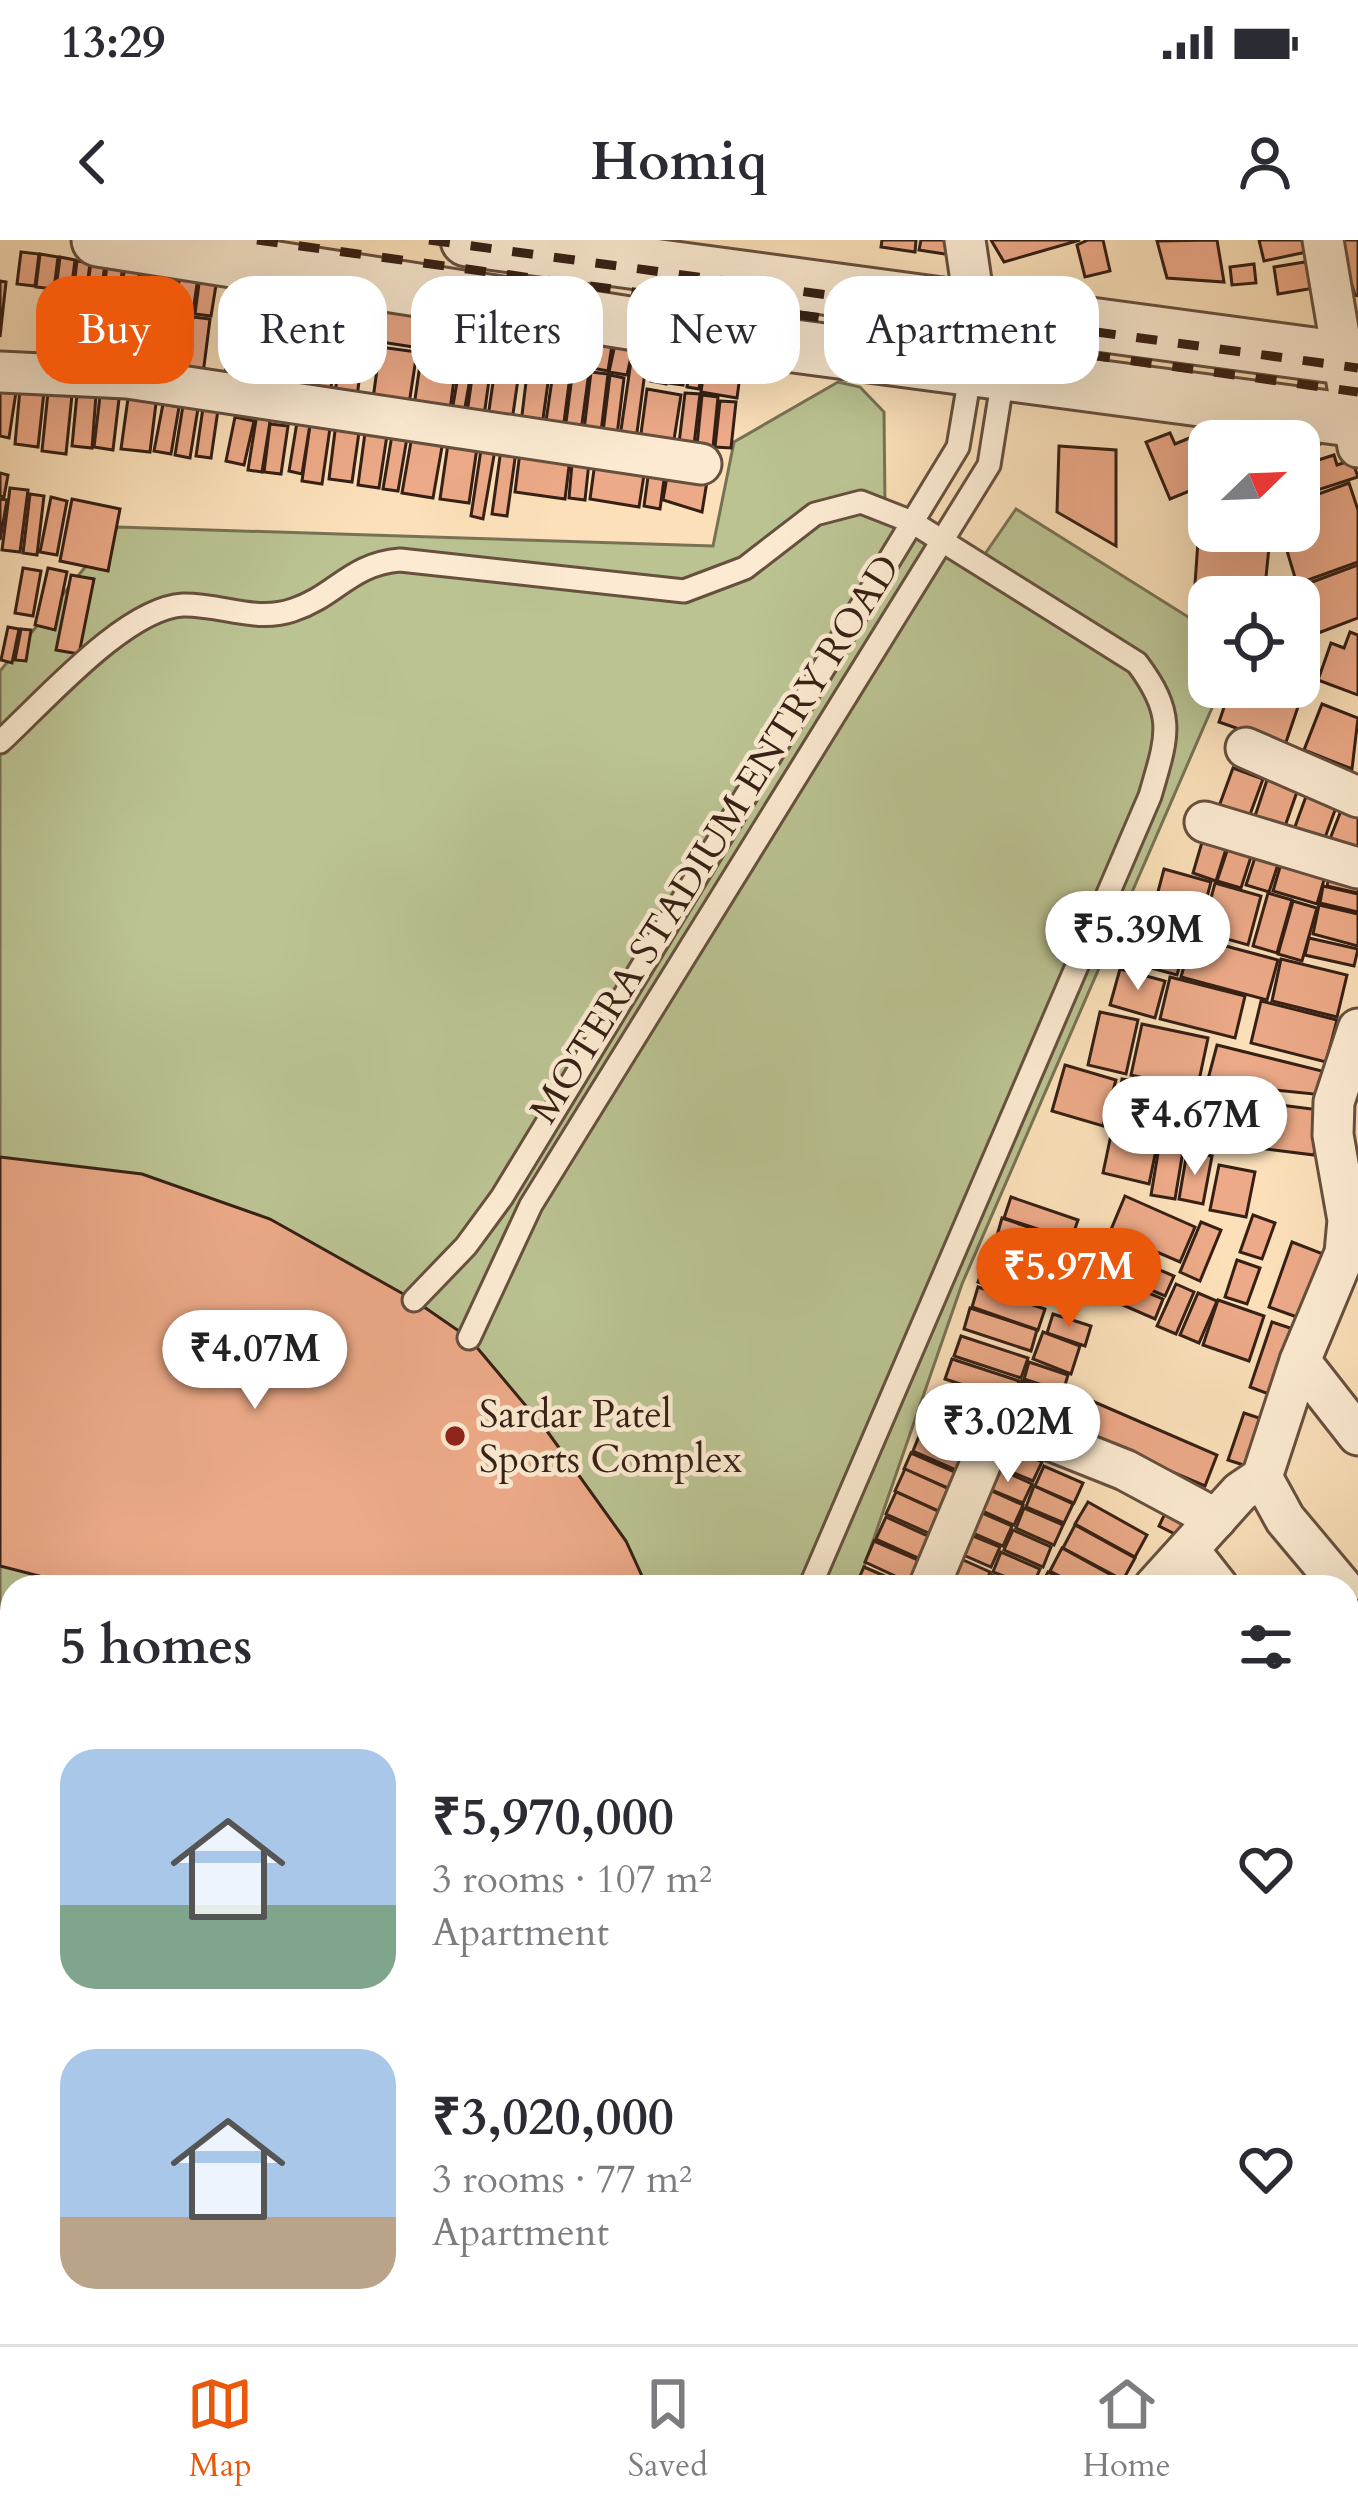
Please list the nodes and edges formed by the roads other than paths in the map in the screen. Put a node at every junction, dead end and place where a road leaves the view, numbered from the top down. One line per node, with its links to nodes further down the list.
1 (98, 240): 10 (street)
2 (466, 240): 5 (street)
3 (965, 240): 7 (street)
4 (1323, 240): 11 (street)
5 (536, 244): 6 (street)
6 (676, 252): 8 (street)
7 (980, 276)
8 (824, 279)
9 (1099, 325): 11 (street)
10 (824, 350)
11 (1350, 359): 16 (street)
12 (0, 372): 17 (street)
13 (982, 384): 18 (lane)
14 (987, 384): 19 (lane, MOTERA STADIUM ENTRY ROAD)
15 (1064, 384): 16 (street)
16 (1355, 429)
17 (701, 464)
18 (912, 522): 19 (lane); 20 (lane); 26 (lane)
19 (942, 541): 27 (lane, MOTERA STADIUM ENTRY ROAD); 33 (lane)
20 (0, 742)
21 (1246, 748): 22 (street)
22 (1358, 797)
23 (1205, 823): 24 (street)
24 (1358, 868)
25 (1358, 1029): 28 (street)
26 (414, 1300)
27 (469, 1338)
28 (1300, 1361): 29 (street); 30 (street)
29 (1358, 1435)
30 (1262, 1477): 31 (street); 37 (street)
31 (1216, 1519): 32 (street); 34 (street)
32 (1189, 1550): 35 (street); 36 (street)
33 (815, 1575)
34 (934, 1575)
35 (1165, 1575)
36 (1209, 1575)
37 (1332, 1575)

